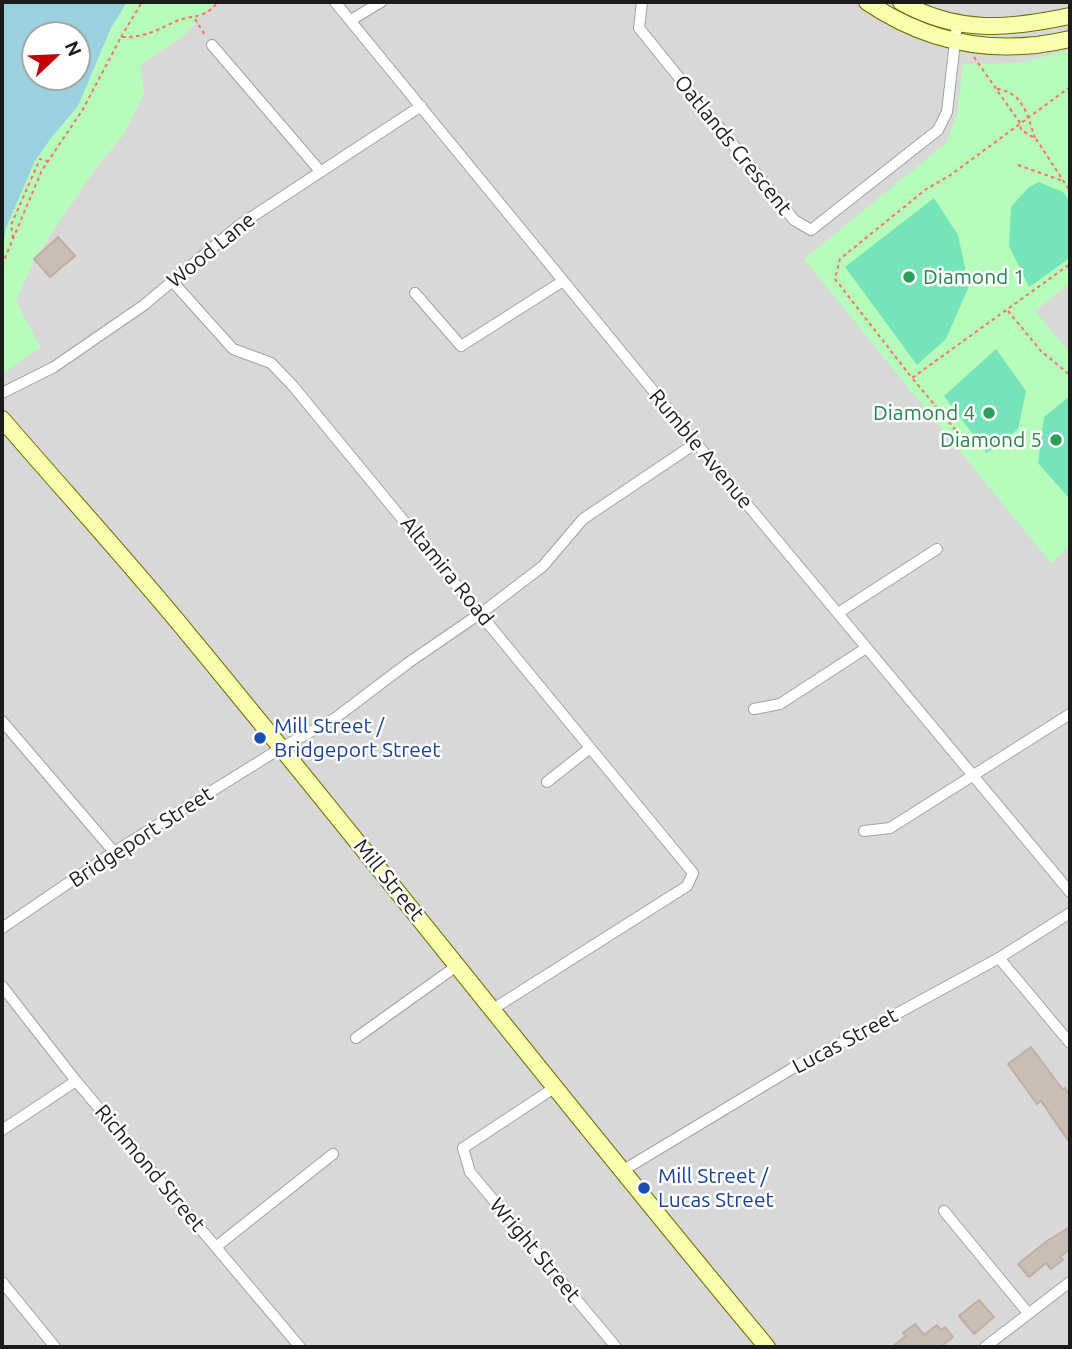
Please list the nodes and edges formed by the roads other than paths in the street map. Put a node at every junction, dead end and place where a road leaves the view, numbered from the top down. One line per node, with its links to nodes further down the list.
1 (335, 2): 7 (street, Rumble Avenue)
2 (381, 2): 7 (street)
3 (642, 2): 10 (street, Oatlands Crescent)
4 (867, 2): 10 (street)
5 (901, 2): 8 (street)
6 (1070, 16): 8 (street)
7 (351, 20): 12 (street, Rumble Avenue)
8 (957, 24): 10 (street, Oatlands Crescent)
9 (1070, 39): 10 (street)
10 (957, 43)
11 (212, 45): 13 (street)
12 (421, 106): 13 (street, Wood Lane); 15 (street, Rumble Avenue)
13 (320, 171): 14 (street, Wood Lane)
14 (172, 281): 17 (street, Wood Lane); 21 (street, Altamira Road)
15 (563, 281): 16 (street); 19 (street, Rumble Avenue)
16 (415, 293)
17 (2, 393)
18 (2, 419): 27 (street, Mill Street)
19 (696, 443): 21 (street, Bridgeport Street); 22 (street, Rumble Avenue)
20 (937, 549): 22 (street)
21 (482, 613): 27 (street, Bridgeport Street); 28 (street, Altamira Road)
22 (838, 613): 23 (street, Rumble Avenue)
23 (866, 648): 24 (street); 29 (street, Rumble Avenue)
24 (754, 709)
25 (1070, 714): 29 (street)
26 (2, 721): 32 (street)
27 (281, 748): 32 (street, Bridgeport Street); 37 (street, Mill Street)
28 (590, 748): 30 (street); 39 (street, Altamira Road)
29 (974, 777): 31 (street); 33 (street, Rumble Avenue)
30 (547, 782)
31 (864, 831)
32 (114, 852): 35 (street, Bridgeport Street)
33 (1070, 892)
34 (1070, 913): 36 (street, Lucas Street)
35 (2, 928)
36 (999, 958): 41 (street); 46 (street, Lucas Street)
37 (458, 965): 39 (street, Mill Street); 40 (street)
38 (2, 986): 42 (street, Richmond Street)
39 (493, 1009): 43 (street, Mill Street)
40 (356, 1038)
41 (1070, 1043)
42 (76, 1081): 44 (street); 48 (street, Richmond Street)
43 (554, 1088): 46 (street, Mill Street); 54 (street, Wright Street)
44 (2, 1130)
45 (333, 1154): 48 (street)
46 (622, 1171): 55 (street, Mill Street)
47 (944, 1211): 51 (street)
48 (216, 1246): 53 (street, Richmond Street)
49 (2, 1282): 52 (street)
50 (1070, 1282): 51 (street)
51 (1028, 1313): 56 (street)
52 (55, 1347)
53 (300, 1347)
54 (616, 1347)
55 (768, 1347)
56 (985, 1347)

